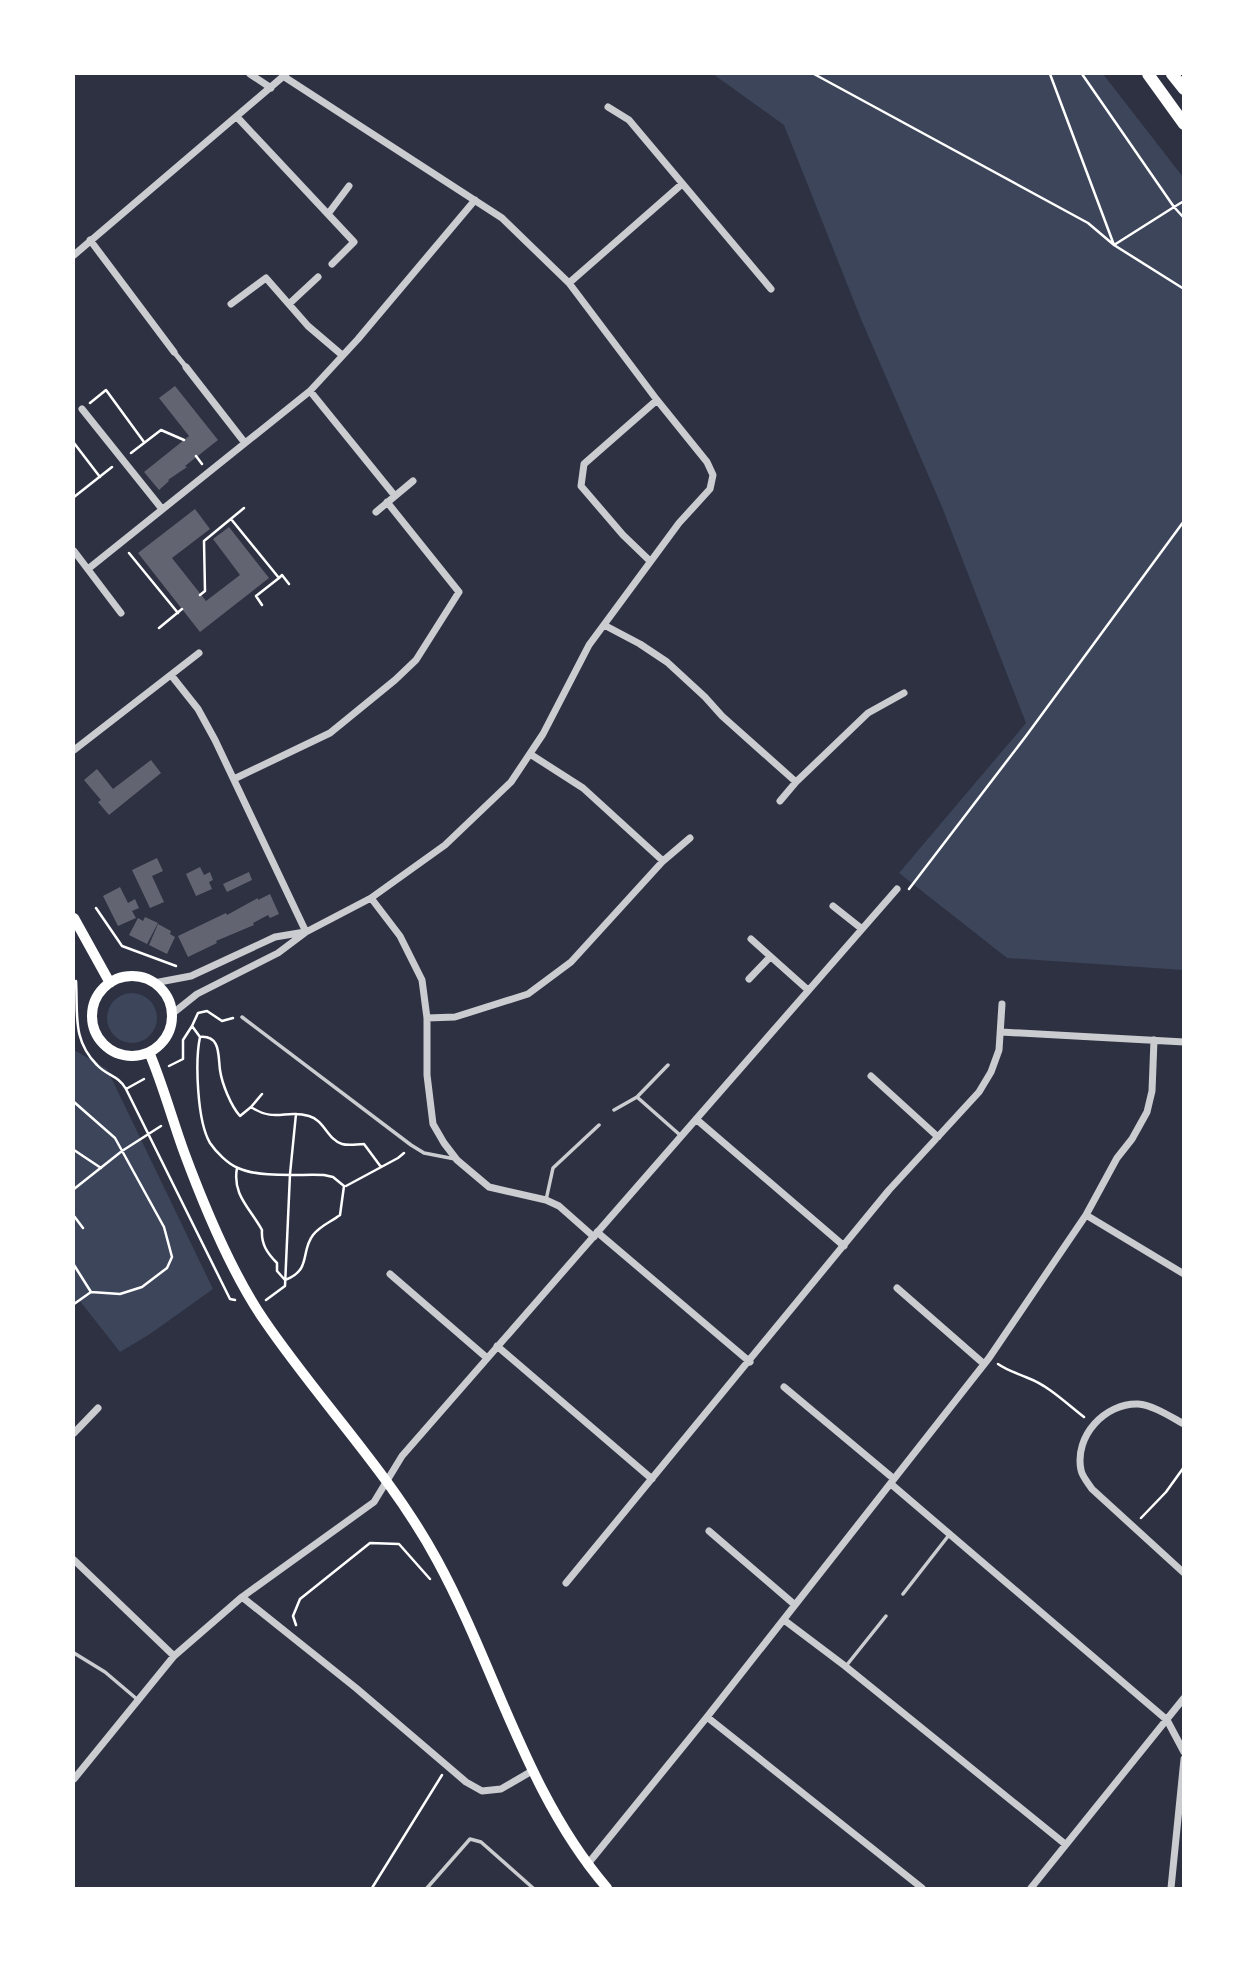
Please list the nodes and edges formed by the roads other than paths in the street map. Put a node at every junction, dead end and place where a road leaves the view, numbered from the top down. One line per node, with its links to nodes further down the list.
1 (250, 74): 5 (street)
2 (1147, 74): 9 (highway)
3 (1172, 74): 6 (highway)
4 (285, 75): 5 (street); 12 (street)
5 (271, 88): 8 (street)
6 (1184, 89)
7 (608, 107): 10 (street)
8 (237, 117): 13 (street); 14 (street)
9 (1184, 124)
10 (682, 184): 18 (street); 19 (street)
11 (349, 186): 13 (street)
12 (475, 200): 18 (street); 23 (street)
13 (328, 214): 16 (street)
14 (90, 240): 15 (street); 22 (street)
15 (74, 255)
16 (332, 264)
17 (318, 276): 21 (street)
18 (569, 283): 26 (street)
19 (771, 289)
20 (231, 304): 21 (street)
21 (289, 304): 23 (street)
22 (174, 352): 24 (street)
23 (342, 355): 25 (street)
24 (186, 367): 28 (street)
25 (310, 391): 28 (street); 30 (street)
26 (657, 401): 35 (street); 35 (street)
27 (82, 409): 32 (street)
28 (246, 443): 32 (street)
29 (413, 481): 30 (street)
30 (395, 496): 31 (street)
31 (387, 502): 33 (street); 44 (street)
32 (162, 509): 36 (street)
33 (376, 512)
34 (74, 551): 36 (street)
35 (650, 561): 38 (street)
36 (88, 569): 37 (street)
37 (121, 613)
38 (604, 625): 43 (street); 45 (street)
39 (199, 653): 40 (street)
40 (171, 675): 42 (street); 44 (street)
41 (904, 693): 45 (street)
42 (74, 750)
43 (530, 754): 48 (street); 50 (street)
44 (233, 779): 54 (street)
45 (796, 782): 46 (street)
46 (780, 801)
47 (690, 838): 48 (street)
48 (663, 861): 64 (street)
49 (897, 889): 53 (street)
50 (371, 898): 54 (street); 64 (street)
51 (833, 906): 53 (street)
52 (74, 918): 58 (main road)
53 (862, 929): 60 (street)
54 (306, 932): 59 (street); 62 (street)
55 (751, 939): 56 (street)
56 (771, 957): 57 (street); 60 (street)
57 (749, 979)
58 (110, 983): 59 (main road); 68 (main road)
59 (154, 983): 62 (main road)
60 (808, 990): 73 (street)
61 (1002, 1004): 65 (street)
62 (172, 1014): 68 (main road)
63 (242, 1017): 77 (lane)
64 (427, 1017): 77 (street)
65 (1002, 1032): 66 (street); 76 (street)
66 (1154, 1040): 67 (street); 79 (street)
67 (1184, 1042)
68 (149, 1052): 95 (main road)
69 (668, 1065): 71 (lane)
70 (871, 1076): 76 (street)
71 (637, 1097): 72 (lane); 75 (lane)
72 (614, 1110)
73 (696, 1119): 75 (street); 81 (street)
74 (599, 1125): 78 (lane)
75 (682, 1136): 80 (street)
76 (938, 1137): 81 (street)
77 (457, 1160): 78 (street)
78 (546, 1199): 80 (street)
79 (1086, 1215): 83 (street); 87 (street)
80 (595, 1235): 85 (street); 88 (street)
81 (844, 1246): 88 (street)
82 (390, 1274): 86 (street)
83 (1184, 1274)
84 (897, 1288): 87 (street)
85 (497, 1346): 86 (street); 93 (street)
86 (487, 1357): 95 (street)
87 (987, 1361): 94 (street)
88 (750, 1362): 93 (street)
89 (784, 1387): 94 (street)
90 (99, 1408): 92 (street)
91 (1184, 1424): 99 (street)
92 (74, 1433)
93 (652, 1479): 100 (street)
94 (892, 1481): 97 (street); 103 (street)
95 (386, 1482): 102 (street); 115 (main road)
96 (709, 1531): 103 (street)
97 (950, 1534): 101 (lane); 112 (street)
98 (74, 1560): 107 (street)
99 (1182, 1569)
100 (566, 1583)
101 (903, 1594)
102 (242, 1597): 107 (street); 115 (street)
103 (795, 1605): 105 (street)
104 (886, 1616): 108 (lane)
105 (784, 1620): 108 (street); 111 (street)
106 (74, 1653): 110 (lane)
107 (174, 1656): 110 (street)
108 (845, 1666): 117 (street)
109 (1184, 1698): 112 (street)
110 (138, 1700): 116 (street)
111 (707, 1717): 118 (street); 122 (street)
112 (1167, 1720): 113 (street); 117 (street)
113 (1184, 1752)
114 (1184, 1759): 124 (street)
115 (532, 1771): 118 (main road)
116 (74, 1779)
117 (1065, 1844): 123 (street)
118 (587, 1865): 121 (main road)
119 (427, 1888): 120 (lane)
120 (533, 1888)
121 (607, 1888)
122 (922, 1888)
123 (1031, 1888)
124 (1171, 1888)

